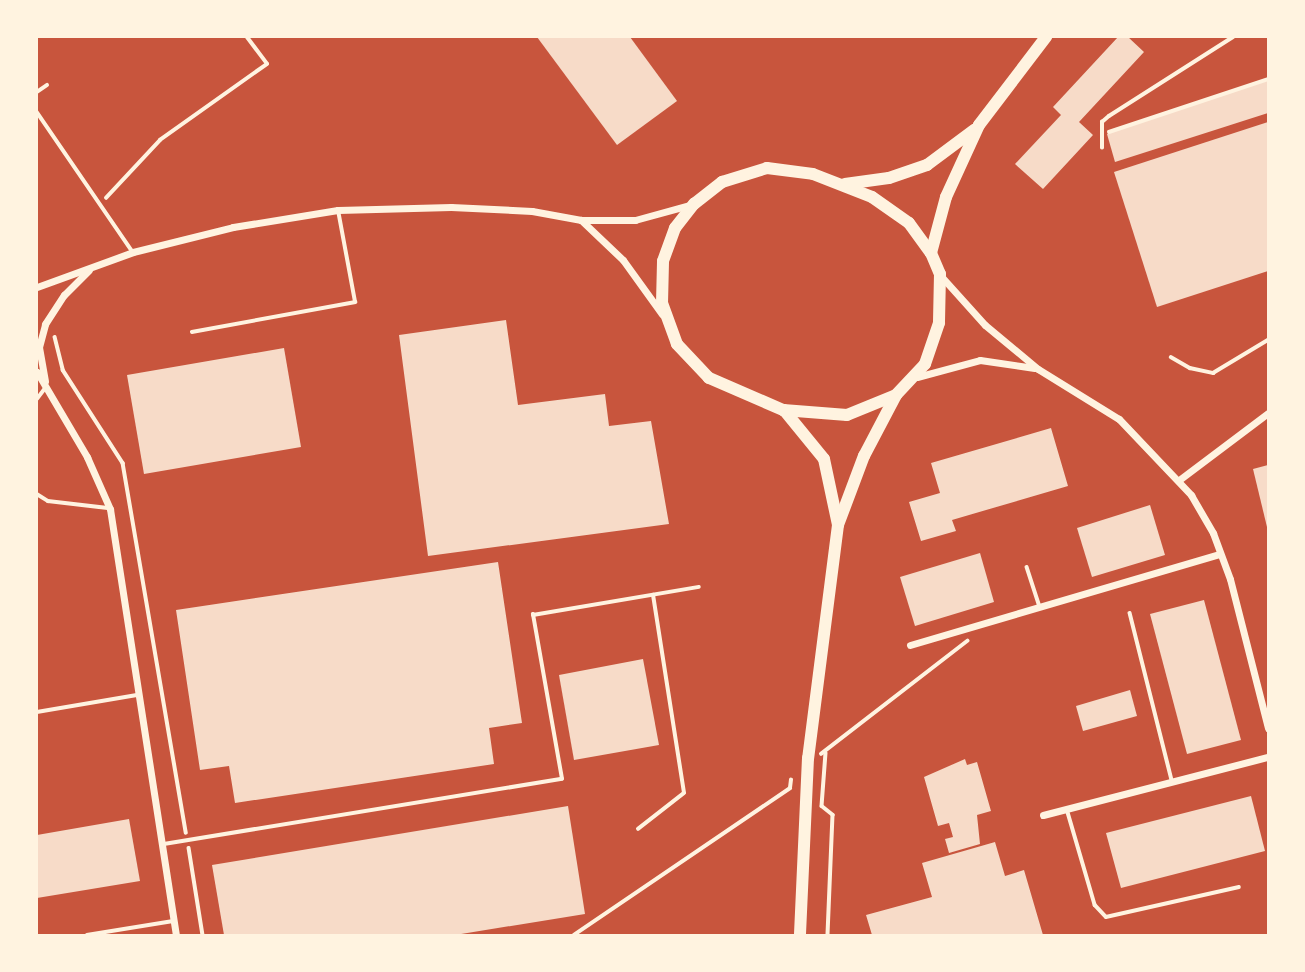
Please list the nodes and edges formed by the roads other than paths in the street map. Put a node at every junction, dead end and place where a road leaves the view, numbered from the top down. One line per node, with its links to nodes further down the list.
1 (1046, 37): 4 (main road)
2 (1233, 37): 5 (lane)
3 (37, 112): 10 (lane)
4 (979, 125): 6 (main road); 11 (main road)
5 (1102, 148)
6 (845, 184): 7 (main road); 11 (main road)
7 (694, 204): 9 (street); 15 (main road)
8 (338, 210): 9 (street); 10 (street); 16 (lane)
9 (581, 220): 15 (street)
10 (133, 252): 12 (street)
11 (931, 253): 13 (main road)
12 (94, 266): 14 (street); 22 (street)
13 (940, 274): 19 (street); 21 (main road)
14 (37, 288)
15 (664, 317): 25 (main road)
16 (192, 332)
17 (1268, 340): 18 (lane)
18 (1171, 357)
19 (1038, 369): 21 (street); 27 (street)
20 (37, 372): 22 (street)
21 (917, 377): 23 (main road)
22 (46, 384): 24 (lane); 29 (street)
23 (896, 395): 25 (main road); 30 (main road)
24 (37, 399)
25 (783, 410): 30 (main road)
26 (1268, 412): 27 (street)
27 (1179, 480): 31 (street)
28 (37, 494): 29 (lane)
29 (110, 509): 38 (street)
30 (838, 525): 52 (main road)
31 (1220, 554): 35 (street); 39 (street)
32 (1027, 567): 35 (lane)
33 (699, 587): 34 (lane)
34 (653, 595): 46 (lane); 47 (lane)
35 (1039, 606): 37 (street)
36 (1130, 613): 43 (lane)
37 (910, 645)
38 (137, 695): 40 (lane); 47 (street)
39 (1265, 701): 41 (street)
40 (37, 712)
41 (1268, 728)
42 (1268, 757): 43 (street)
43 (1172, 780): 44 (street)
44 (1067, 809): 45 (street); 48 (lane)
45 (1043, 815)
46 (638, 830)
47 (162, 845): 49 (street)
48 (1239, 887)
49 (173, 921): 50 (lane); 51 (street)
50 (87, 935)
51 (176, 935)
52 (800, 935)

